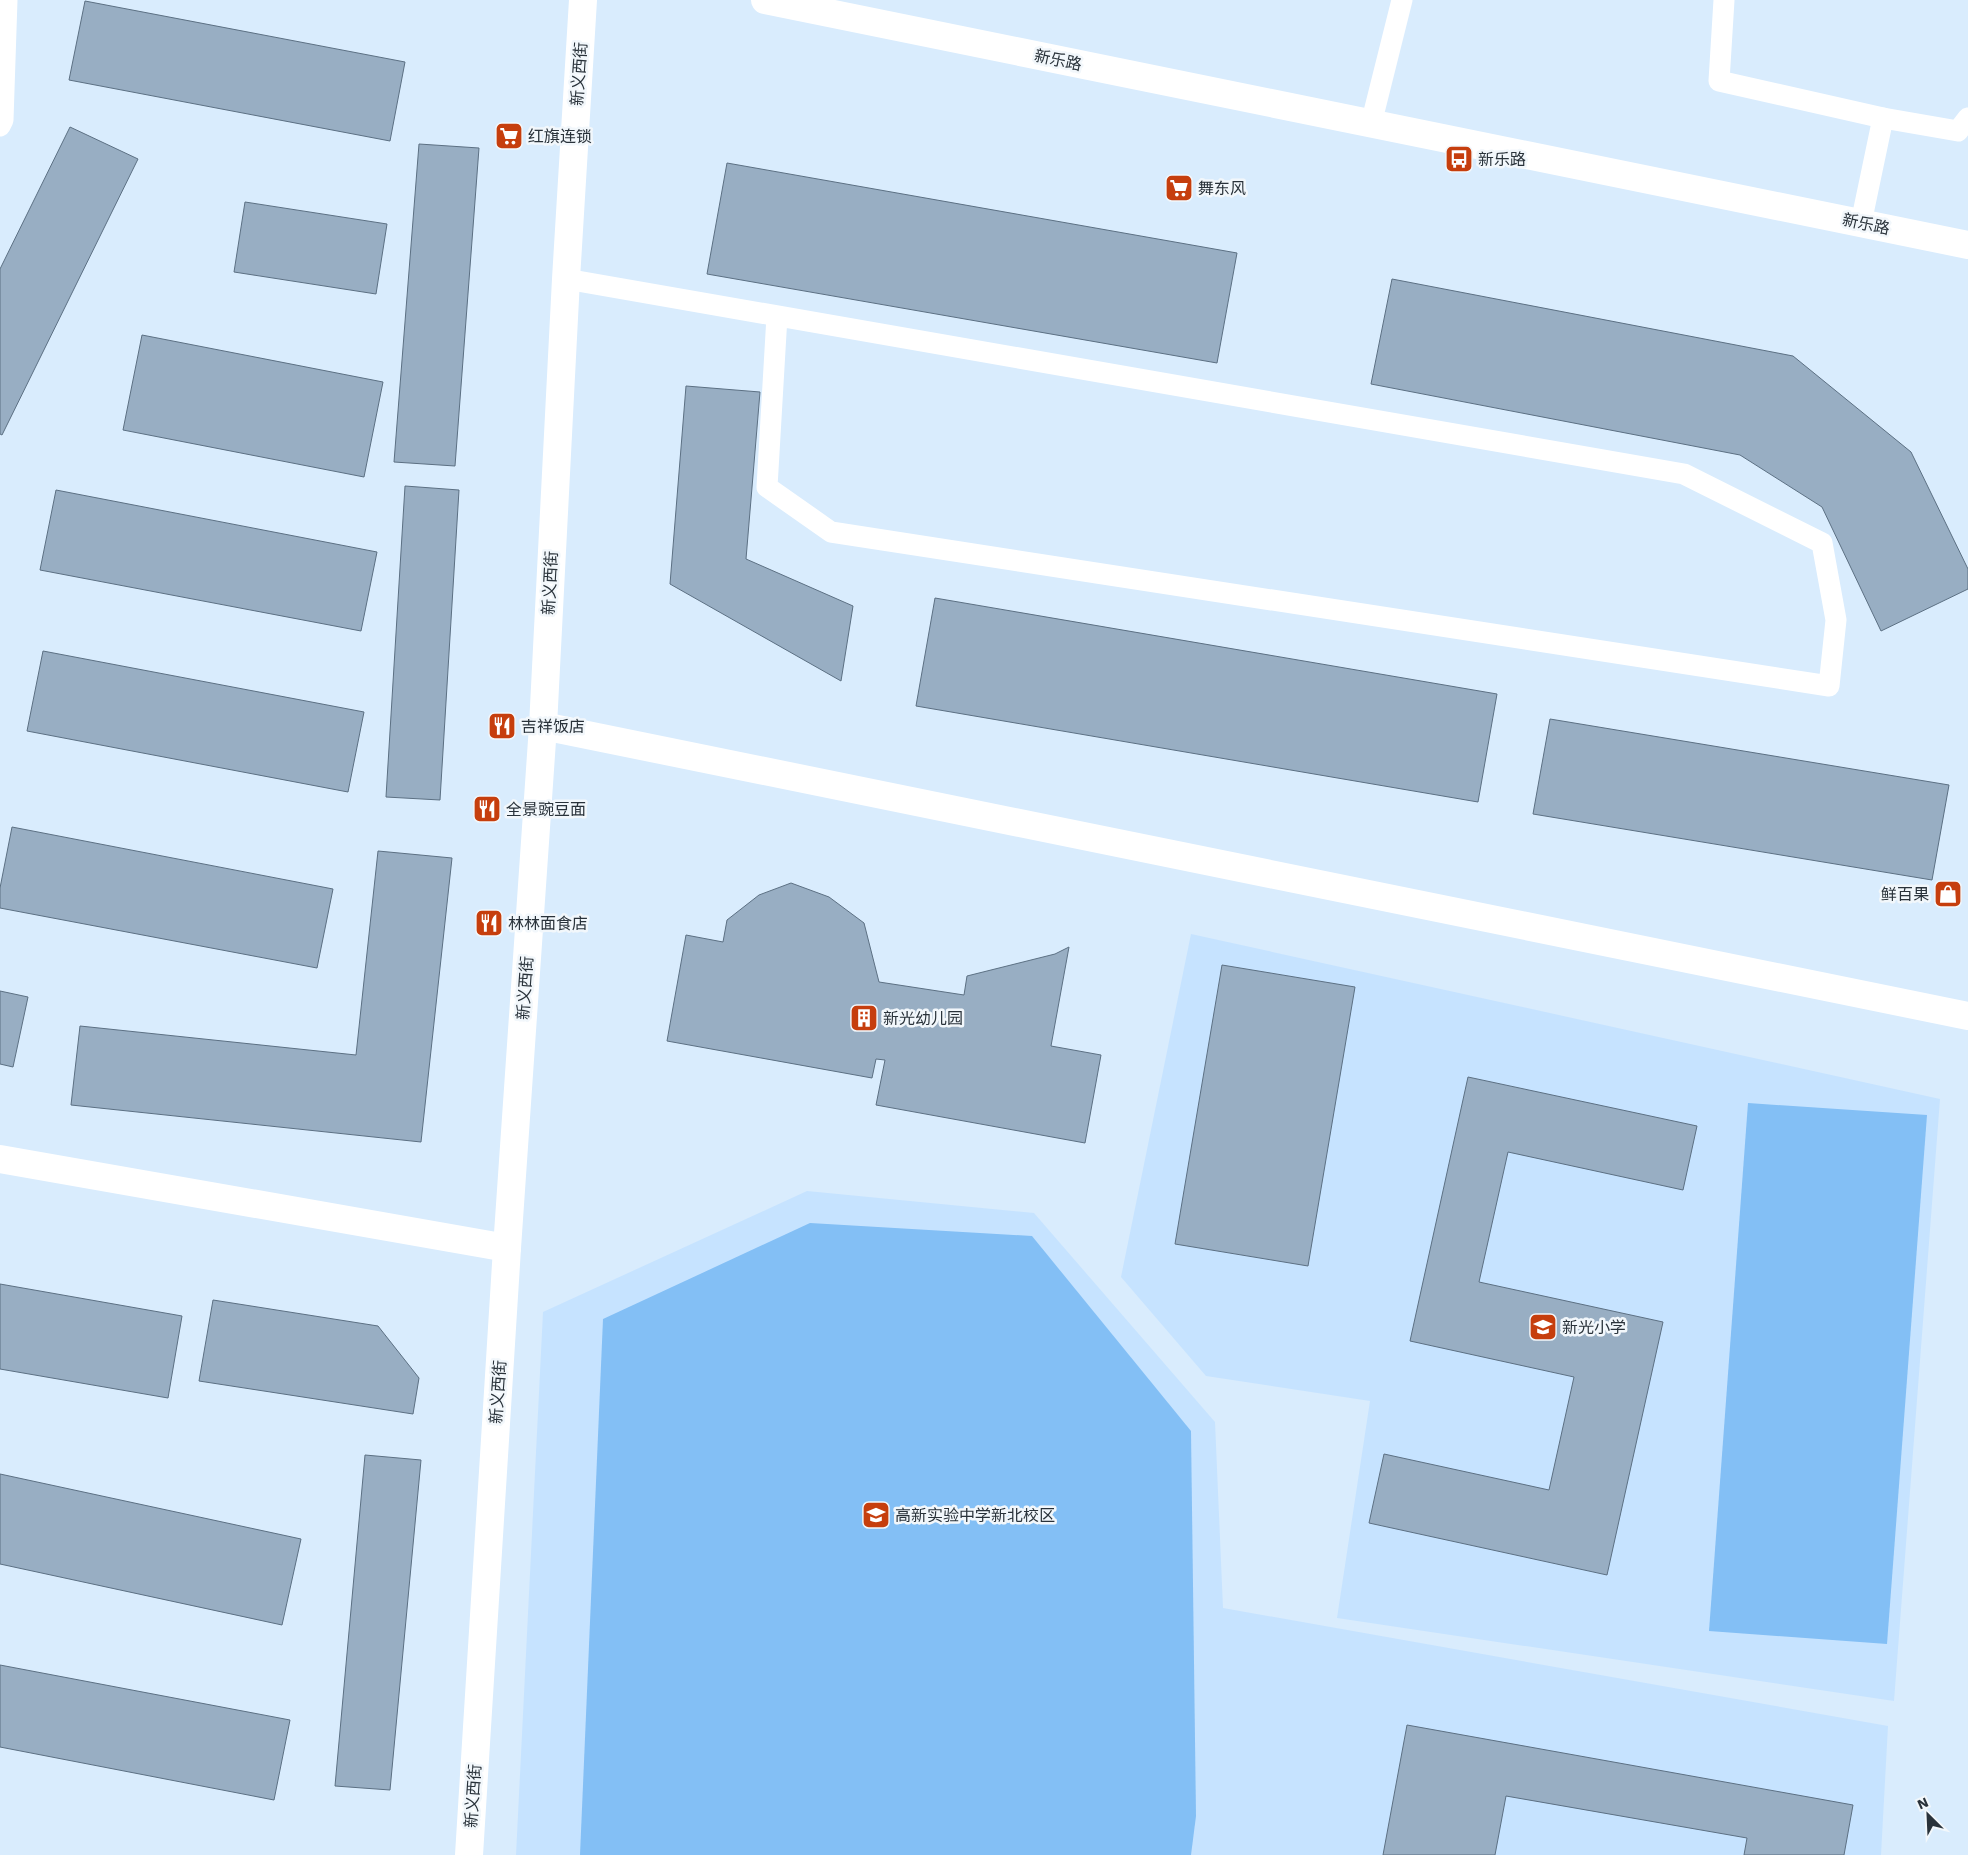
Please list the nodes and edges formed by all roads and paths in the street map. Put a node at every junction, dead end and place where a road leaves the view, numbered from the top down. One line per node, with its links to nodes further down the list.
1 (7, 0): 9 (lane)
2 (583, 0): 12 (street, 新义西街)
3 (765, 0): 8 (street, 新乐路)
4 (1402, 0): 8 (lane)
5 (1724, 0): 6 (lane)
6 (1883, 118): 7 (lane); 10 (lane)
7 (1968, 118)
8 (1371, 124): 10 (street, 新乐路)
9 (0, 126)
10 (1861, 223): 11 (street, 新乐路)
11 (1968, 245)
12 (566, 279): 13 (lane); 14 (street, 新义西街)
13 (777, 316): 13 (lane)
14 (543, 726): 15 (street); 17 (street, 新义西街)
15 (1968, 1016)
16 (0, 1159): 17 (street)
17 (506, 1248): 18 (street, 新义西街)
18 (469, 1855)

